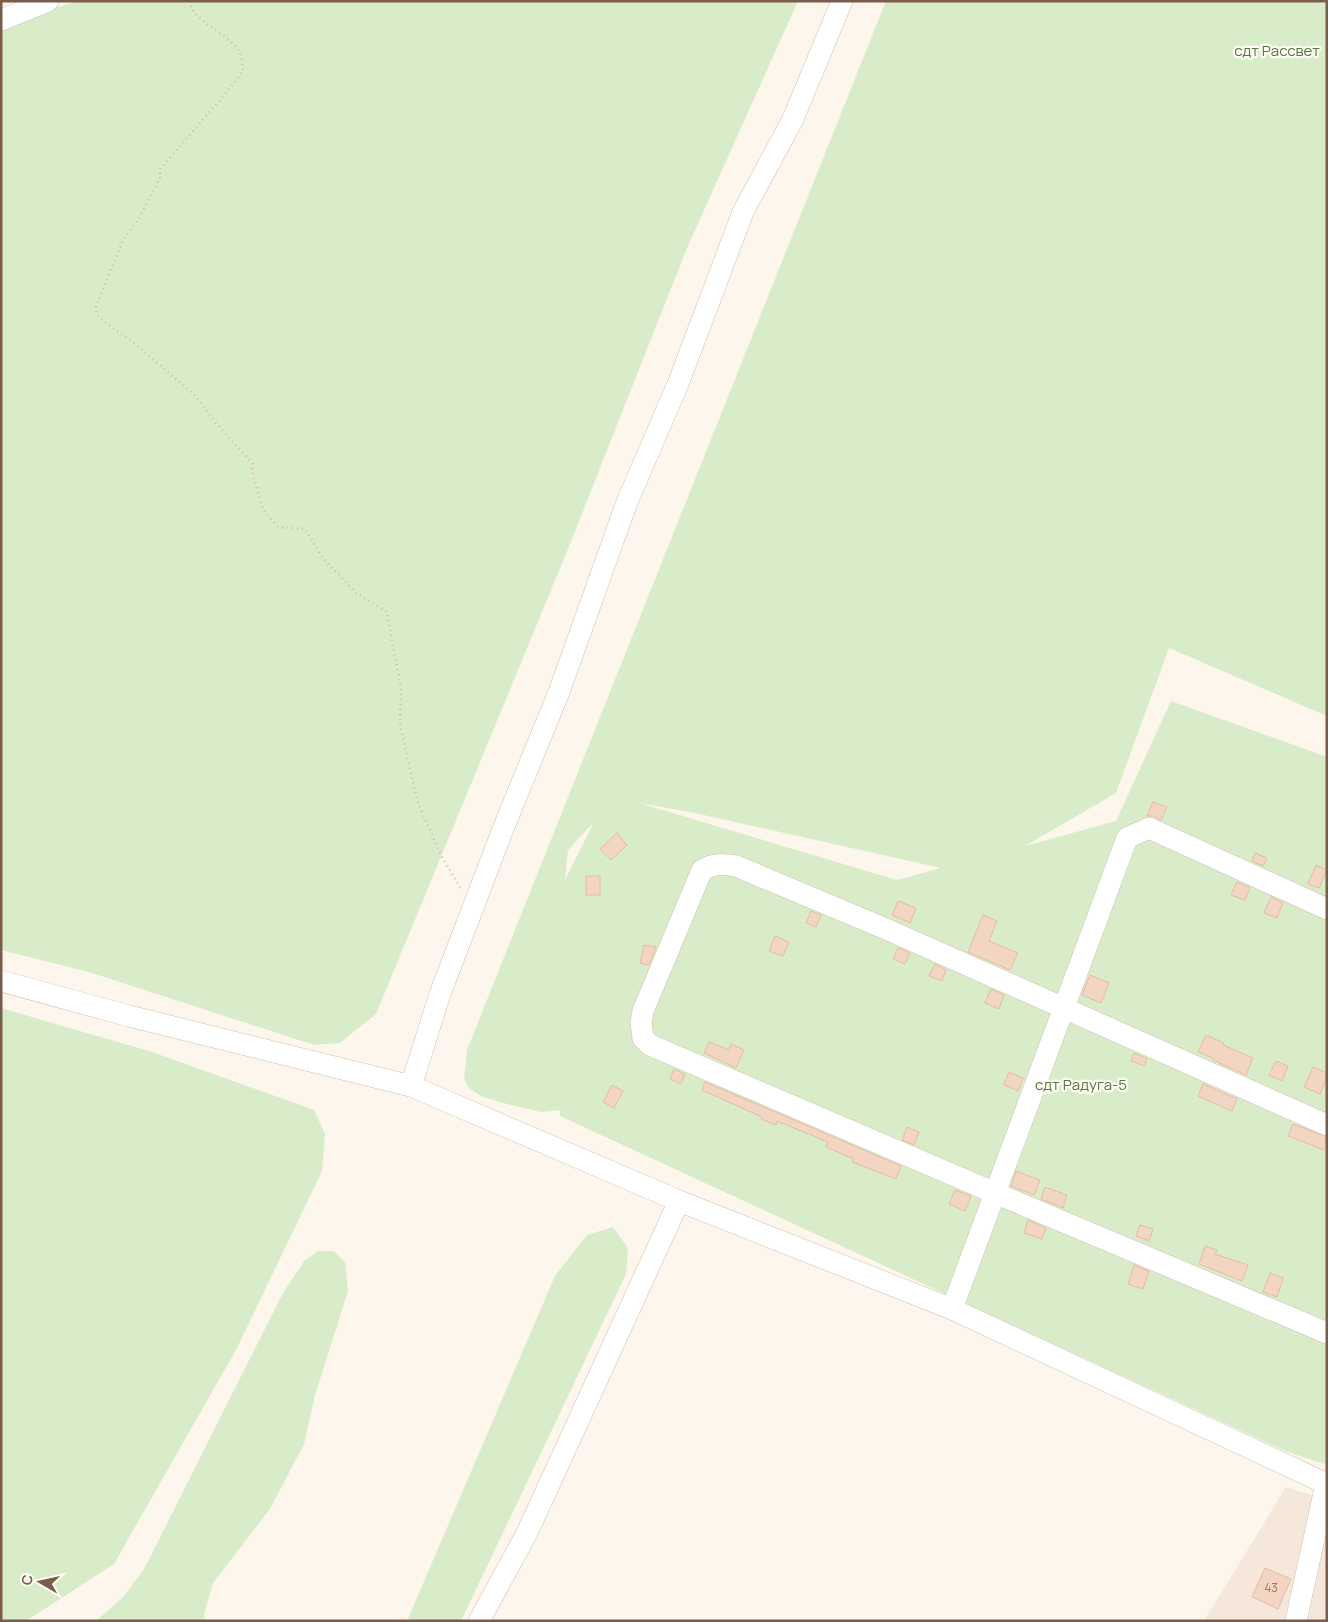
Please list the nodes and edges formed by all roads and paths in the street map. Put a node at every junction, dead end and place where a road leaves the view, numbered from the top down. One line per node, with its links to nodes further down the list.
1 (48, 1): 4 (street)
2 (189, 1): 5 (path)
3 (842, 1): 5 (street)
4 (1, 20)
5 (475, 902): 9 (street)
6 (1327, 909): 8 (street)
7 (1, 981): 9 (street)
8 (1064, 1008): 10 (street); 11 (street); 11 (street)
9 (411, 1086): 12 (street)
10 (1327, 1125)
11 (995, 1193): 13 (street); 14 (street)
12 (679, 1201): 13 (street); 16 (street)
13 (952, 1308): 15 (street)
14 (1327, 1333)
15 (1327, 1484): 17 (street)
16 (479, 1621)
17 (1296, 1621)

